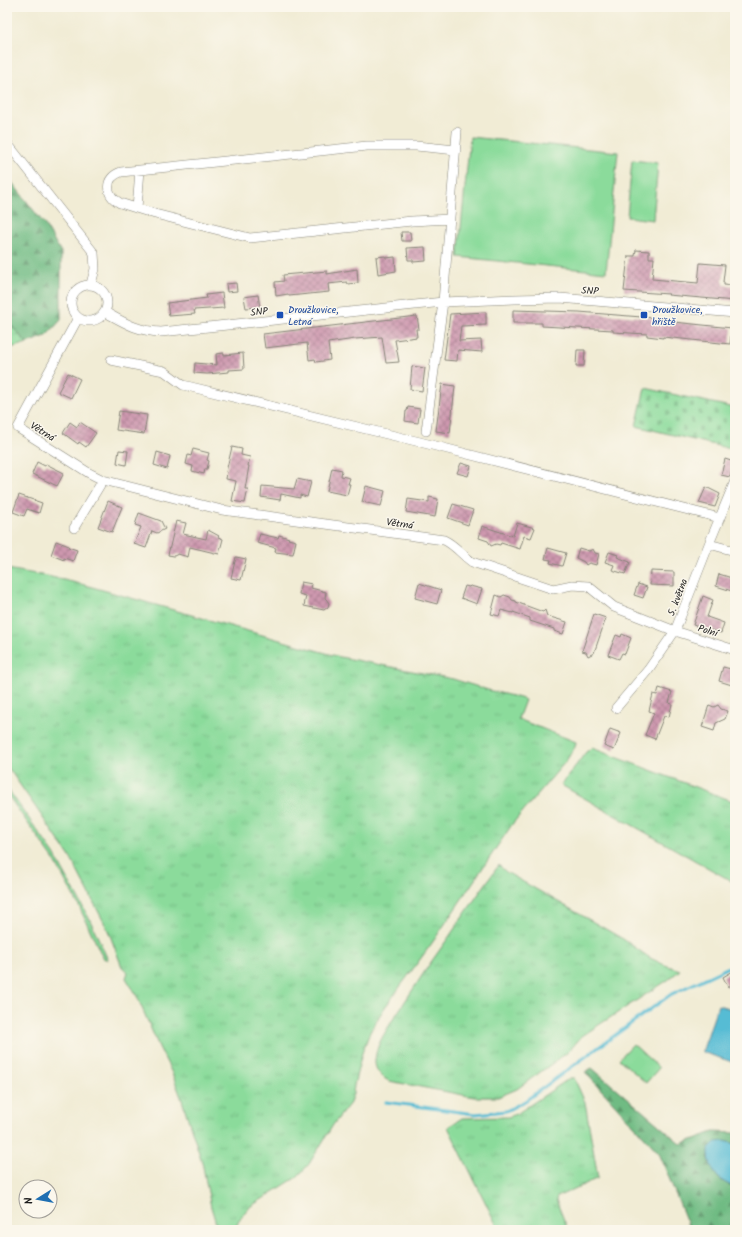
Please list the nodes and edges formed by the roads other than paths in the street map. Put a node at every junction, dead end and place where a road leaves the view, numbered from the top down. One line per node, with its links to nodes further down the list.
1 (457, 132): 3 (street)
2 (7, 143): 7 (street)
3 (456, 150): 4 (street); 6 (street)
4 (140, 170): 5 (street); 5 (street)
5 (137, 208): 6 (street)
6 (450, 219): 8 (street)
7 (91, 284): 9 (street); 11 (street)
8 (443, 302): 9 (street, SNP); 10 (street, SNP); 13 (street)
9 (105, 312): 11 (street)
10 (735, 313)
11 (78, 318): 14 (street, Větrná)
12 (111, 360): 16 (street)
13 (426, 431)
14 (103, 480): 17 (street); 20 (street, Větrná)
15 (735, 481): 16 (street, 5. května)
16 (720, 518): 18 (street, 5. května)
17 (74, 528)
18 (709, 544): 19 (street); 20 (street, 5. května)
19 (735, 551)
20 (675, 631): 21 (street, Polní); 22 (street, 5. května)
21 (735, 650)
22 (616, 708)

